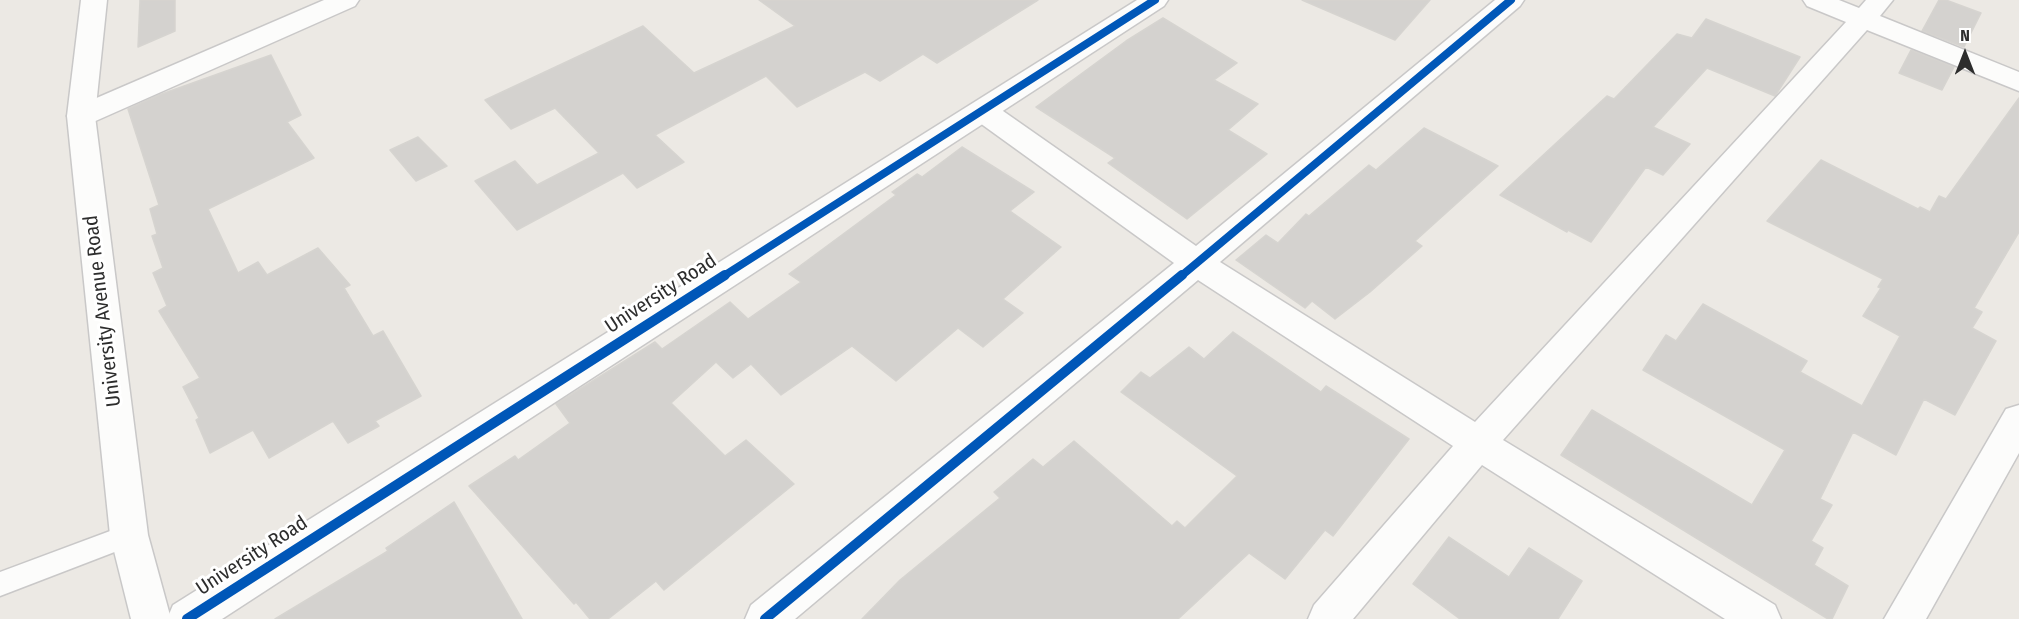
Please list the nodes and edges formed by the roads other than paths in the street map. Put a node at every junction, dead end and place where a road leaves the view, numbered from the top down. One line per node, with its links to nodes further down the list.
1 (93, 0): 9 (street, University Avenue Road)
2 (346, 0): 9 (street)
3 (1155, 0): 8 (street, University Road)
4 (1511, 0): 10 (street)
5 (1816, 0): 6 (street)
6 (1872, 10): 7 (street); 12 (street)
7 (2019, 82)
8 (983, 111): 10 (street); 16 (street, University Road)
9 (81, 116): 13 (street, University Avenue Road)
10 (1197, 263): 12 (street); 17 (street)
11 (2019, 420): 20 (street)
12 (1478, 443): 18 (street); 19 (street)
13 (129, 535): 14 (lane); 15 (street, University Avenue Road)
14 (0, 584)
15 (151, 619)
16 (187, 619)
17 (765, 619)
18 (1328, 619)
19 (1761, 619)
20 (1904, 619)

